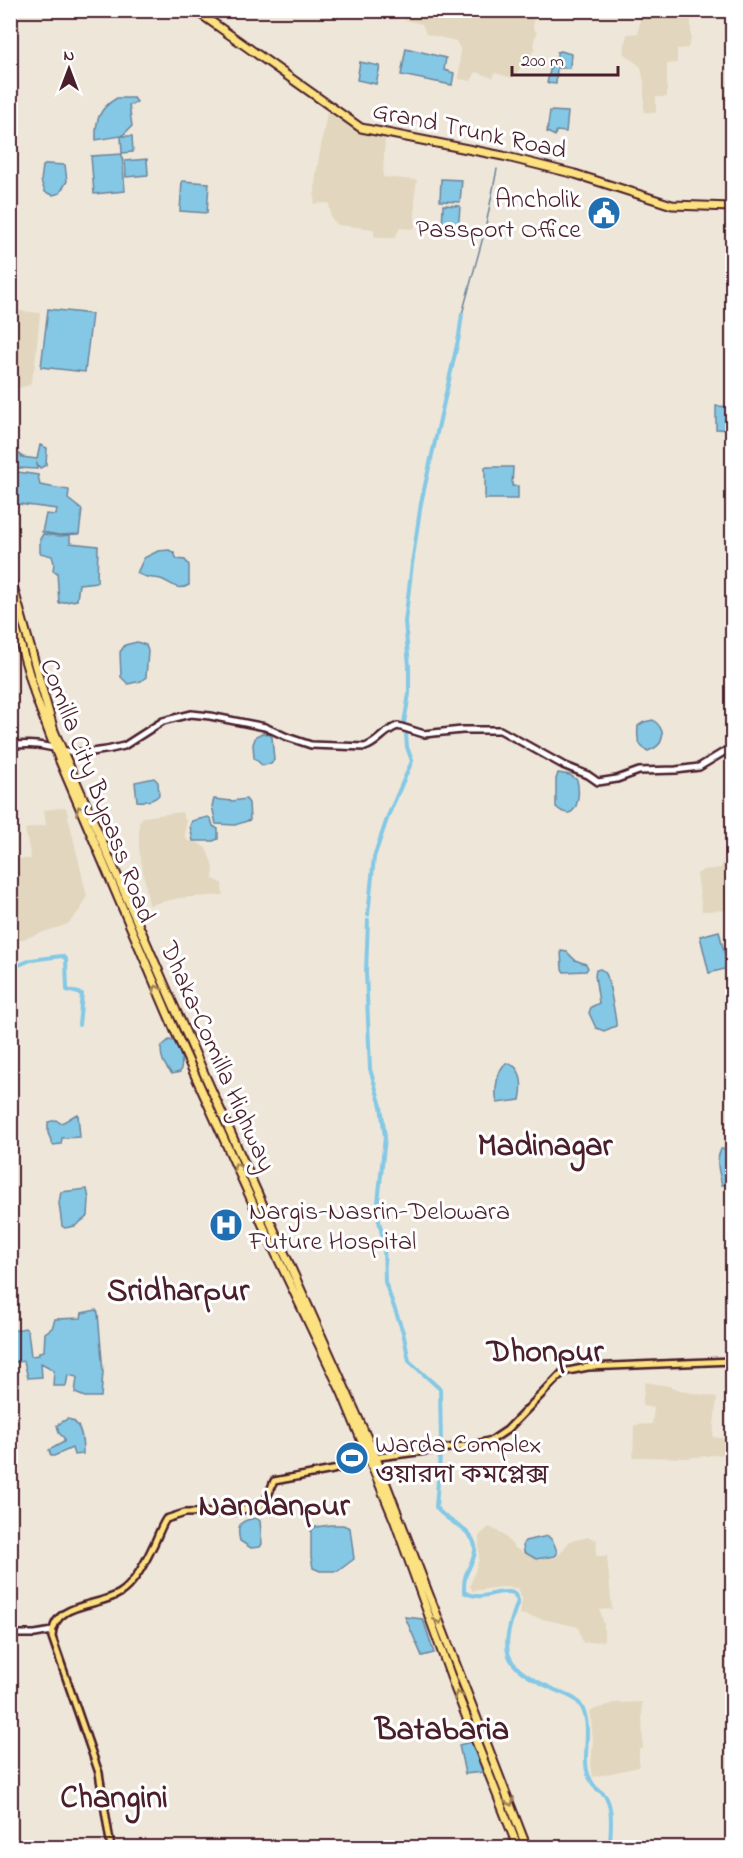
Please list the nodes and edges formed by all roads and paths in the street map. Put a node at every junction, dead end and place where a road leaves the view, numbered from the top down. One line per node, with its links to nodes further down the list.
1 (195, 10): 2 (highway, Grand Trunk Road)
2 (732, 207)
3 (10, 576): 8 (highway, Dhaka–Comilla Highway)
4 (10, 609): 6 (highway, Comilla City Bypass Road)
5 (10, 746): 6 (main road)
6 (54, 747): 8 (main road); 10 (highway, Comilla City Bypass Road, one-way to 6)
7 (732, 747): 8 (main road)
8 (63, 751): 10 (highway, Dhaka–Comilla Highway)
9 (732, 1361): 11 (main road)
10 (341, 1385): 11 (highway); 12 (highway); 13 (highway, Comilla City Bypass Road)
11 (379, 1457): 13 (highway)
12 (366, 1459): 13 (highway); 14 (main road)
13 (397, 1521): 17 (highway, Comilla City Bypass Road, one-way to 13); 18 (highway, one-way to 18)
14 (52, 1630): 15 (main road); 16 (main road)
15 (10, 1634)
16 (111, 1848)
17 (518, 1848)
18 (527, 1848)

